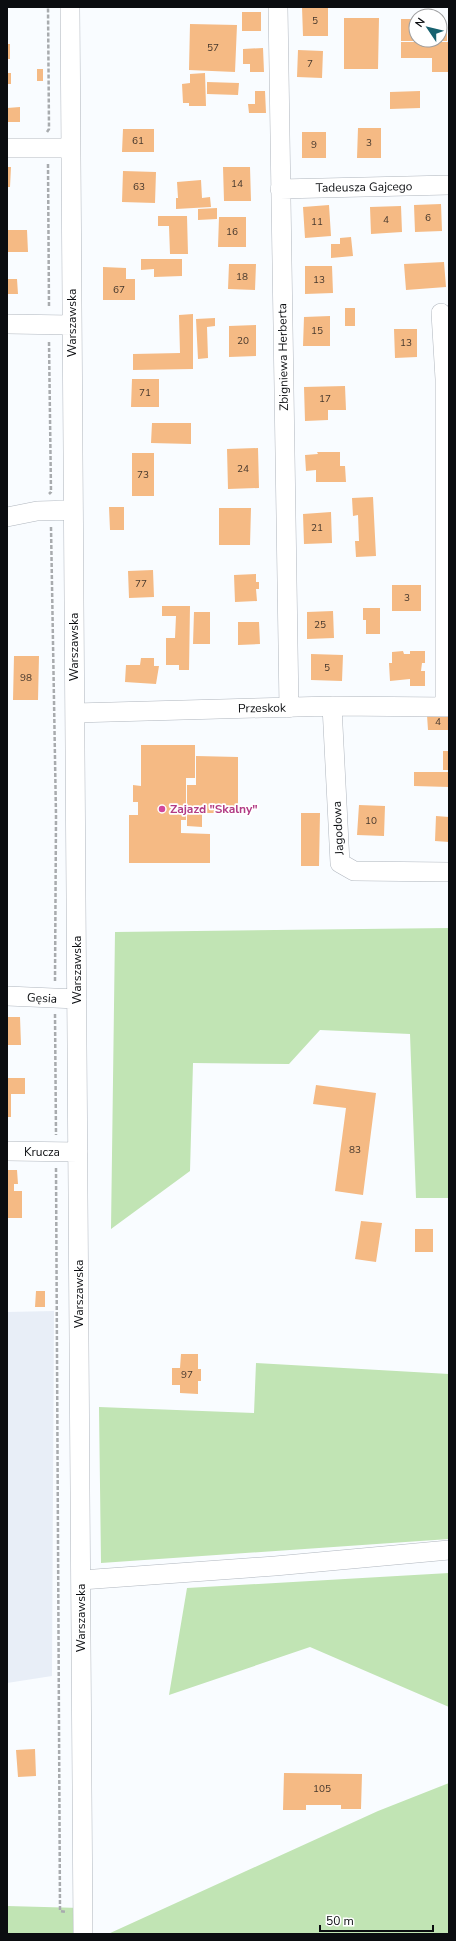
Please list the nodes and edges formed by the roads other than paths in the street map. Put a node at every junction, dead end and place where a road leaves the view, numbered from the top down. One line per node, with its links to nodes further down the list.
1 (70, 7): 4 (street, Warszawska)
2 (278, 7): 6 (street, Zbigniewa Herberta)
3 (7, 148): 4 (street)
4 (71, 148): 9 (street, Warszawska)
5 (449, 185): 6 (street, Tadeusza Gajcego)
6 (280, 189): 15 (street, Zbigniewa Herberta)
7 (441, 313): 10 (street)
8 (7, 324): 9 (street)
9 (72, 325): 11 (street, Warszawska)
10 (447, 379): 14 (street)
11 (73, 510): 12 (street); 16 (street, Warszawska)
12 (7, 517)
13 (332, 706): 14 (street, Przeskok); 15 (street, Przeskok); 17 (street, Jagodowa)
14 (447, 707)
15 (289, 708): 16 (street, Przeskok)
16 (75, 713): 19 (street, Warszawska)
17 (449, 872)
18 (7, 996): 19 (street, Gęsia)
19 (77, 999): 21 (street, Warszawska)
20 (7, 1151): 21 (street, Krucza)
21 (78, 1152): 23 (street, Warszawska)
22 (449, 1550): 23 (street)
23 (81, 1580): 24 (street, Warszawska)
24 (83, 1925)

